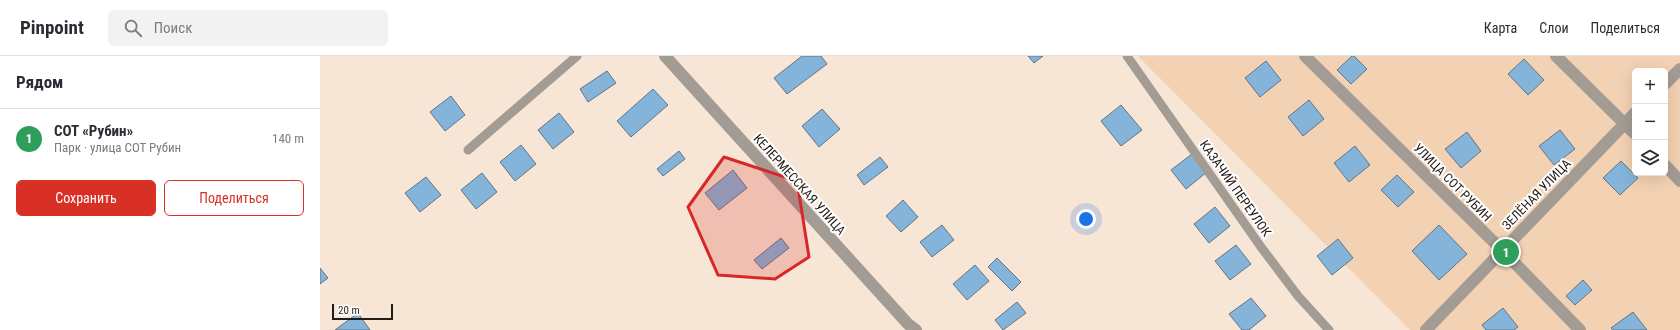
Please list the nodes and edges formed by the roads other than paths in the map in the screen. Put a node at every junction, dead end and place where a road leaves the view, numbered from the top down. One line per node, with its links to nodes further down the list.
1 (577, 56): 11 (lane)
2 (664, 56): 15 (street, КЕЛЕРМЕССКАЯ УЛИЦА)
3 (1127, 56): 16 (lane, КАЗАЧИЙ ПЕРЕУЛОК)
4 (1305, 56): 14 (street, УЛИЦА СОТ РУБИН)
5 (1556, 56): 9 (street)
6 (1680, 69): 7 (street)
7 (1668, 81)
8 (1632, 117): 9 (street, ЗЕЛЁНАЯ УЛИЦА)
9 (1625, 123): 10 (street); 14 (street, ЗЕЛЁНАЯ УЛИЦА)
10 (1632, 131)
11 (468, 150)
12 (1668, 168): 13 (street)
13 (1680, 181)
14 (1502, 250): 17 (street, ЗЕЛЁНАЯ УЛИЦА); 18 (street, УЛИЦА СОТ РУБИН)
15 (908, 328)
16 (1329, 330)
17 (1426, 330)
18 (1580, 330)

